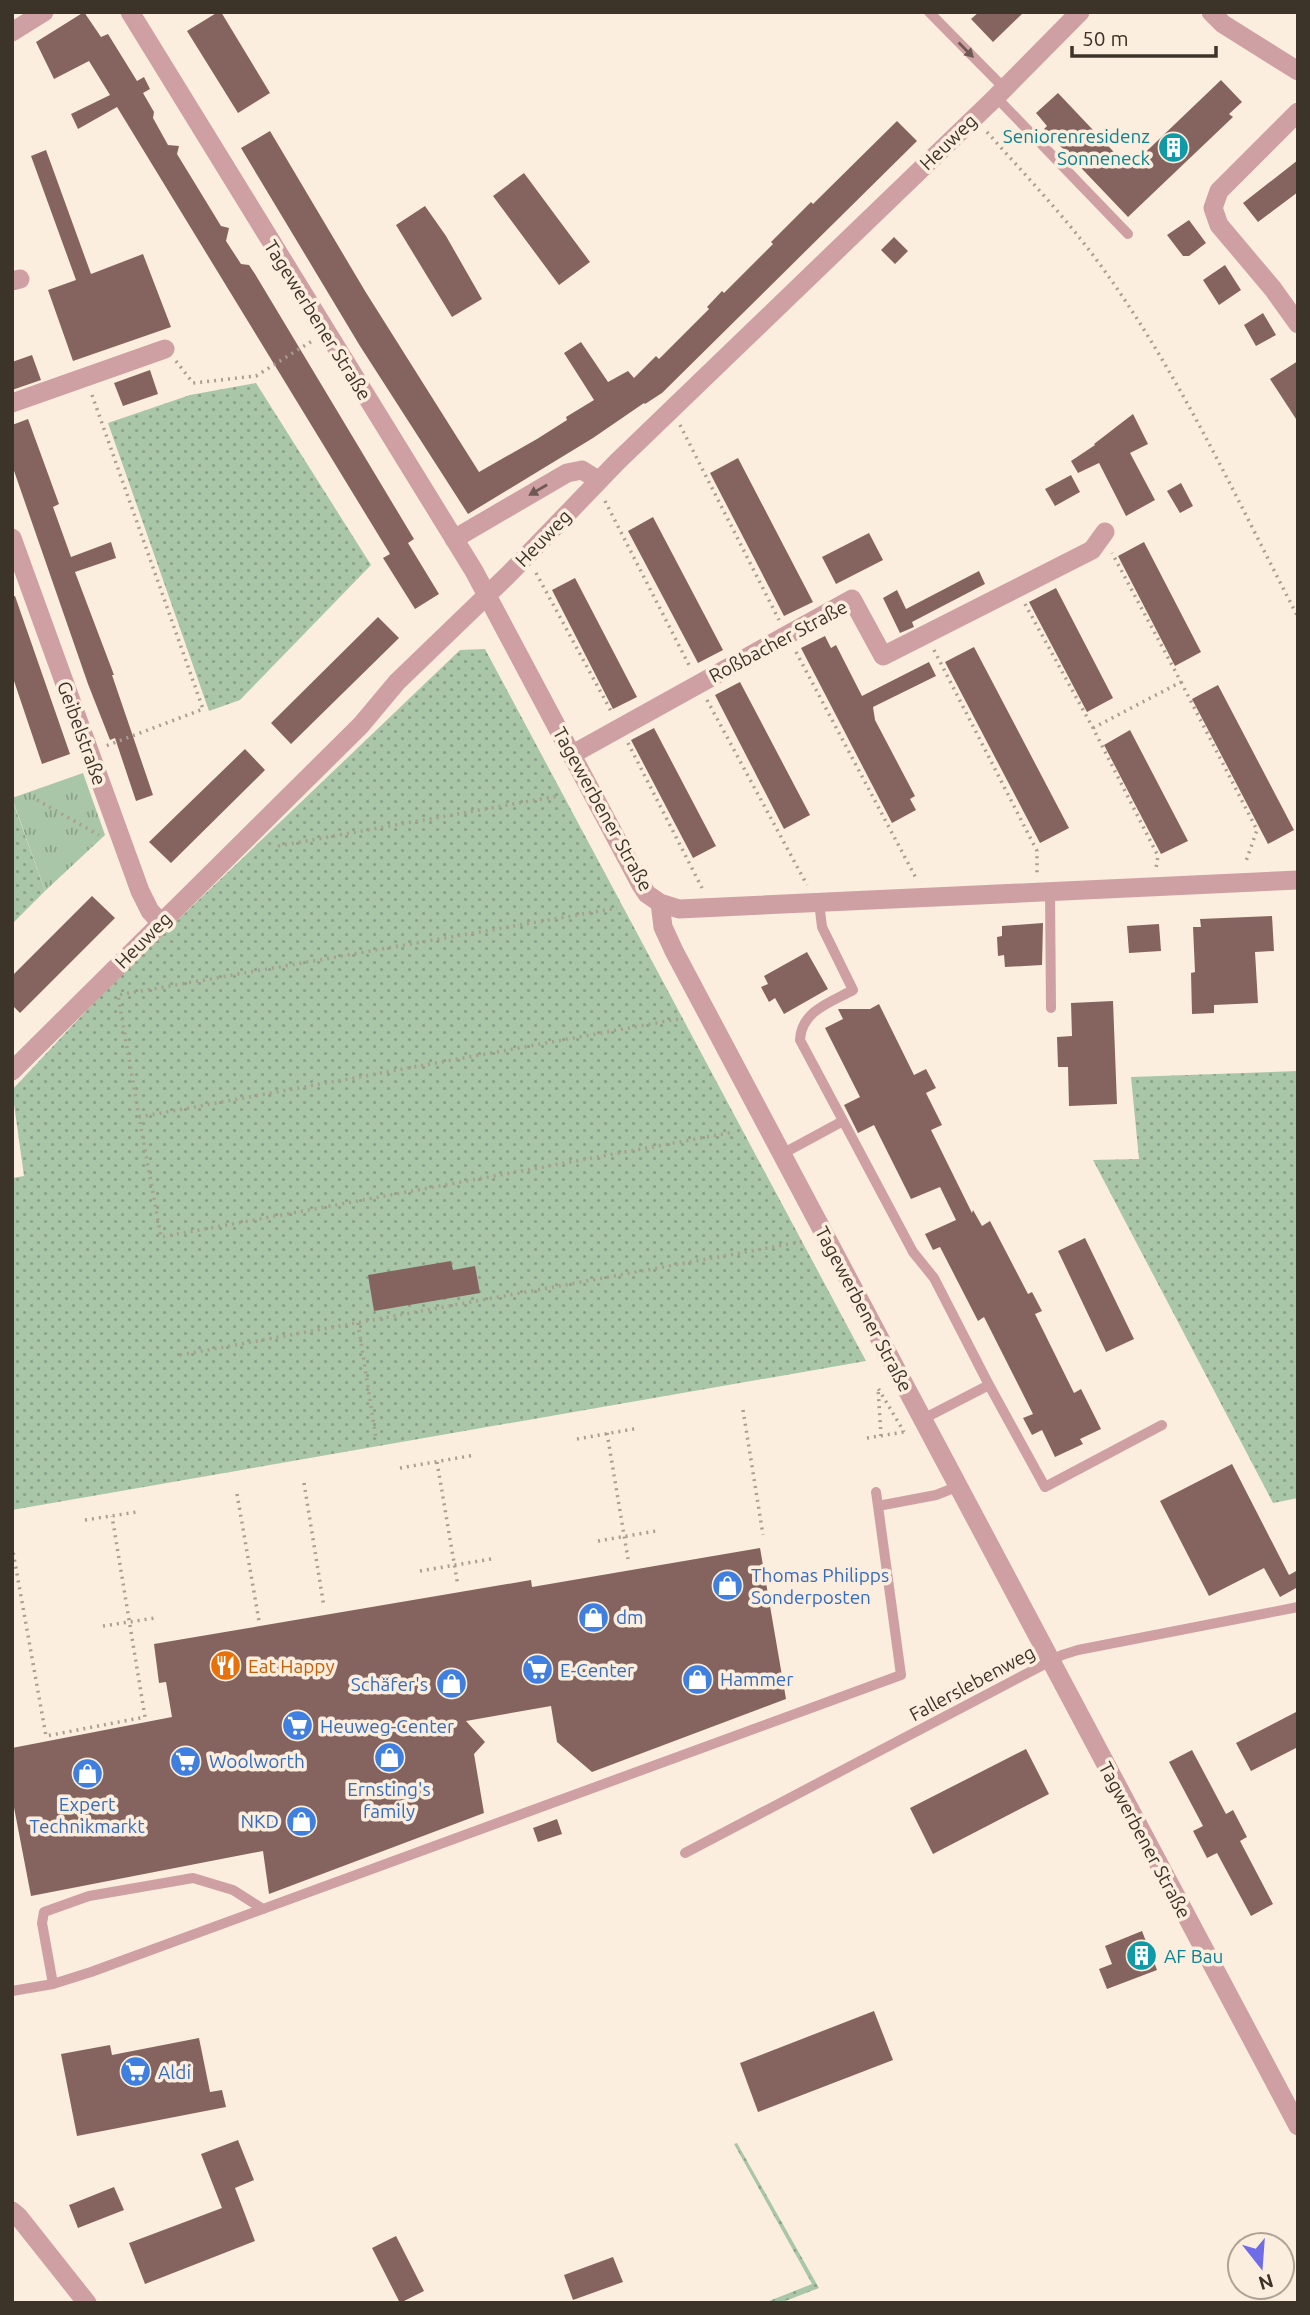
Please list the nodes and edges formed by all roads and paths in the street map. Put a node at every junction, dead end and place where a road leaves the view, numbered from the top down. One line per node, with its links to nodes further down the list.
1 (44, 12): 6 (street)
2 (130, 12): 13 (street, Tagewerbener Straße)
3 (929, 12): 8 (lane, one-way to 8)
4 (1080, 12): 8 (street, Heuweg)
5 (1211, 12): 7 (street)
6 (12, 32)
7 (1298, 71)
8 (1000, 93): 10 (street, Heuweg); 11 (lane)
9 (1298, 112): 12 (street)
10 (973, 118): 17 (street, Heuweg); 24 (path)
11 (1128, 234)
12 (1298, 324)
13 (326, 332): 14 (path); 21 (street, Tagewerbener Straße)
14 (165, 349): 15 (street)
15 (86, 377): 16 (street); 30 (path)
16 (12, 403)
17 (672, 409): 18 (street, Heuweg); 25 (path)
18 (597, 482): 21 (street, one-way to 21); 23 (street, Heuweg); 28 (path)
19 (1104, 534): 22 (street, Roßbacher Straße); 27 (path)
20 (12, 538): 30 (street, Geibelstraße)
21 (454, 539): 23 (street, Tagewerbener Straße)
22 (1017, 588): 26 (street, Roßbacher Straße); 29 (path)
23 (487, 595): 31 (street, Tagewerbener Straße); 44 (street, Heuweg)
24 (1298, 617)
25 (787, 635): 26 (street, Roßbacher Straße); 28 (street, Roßbacher Straße); 40 (path)
26 (926, 635): 39 (path)
27 (1181, 682): 29 (path); 37 (path)
28 (698, 684): 31 (street, Roßbacher Straße); 41 (path)
29 (1093, 728): 38 (path)
30 (89, 753): 34 (street, Geibelstraße)
31 (571, 755): 42 (street, Tagewerbener Straße)
32 (558, 796): 35 (path)
33 (37, 800): 34 (path)
34 (120, 837): 44 (street, Geibelstraße)
35 (278, 846)
36 (1298, 880): 37 (street)
37 (1239, 883): 38 (street)
38 (1154, 887): 39 (street)
39 (1043, 892): 40 (street); 45 (lane)
40 (926, 898): 41 (street)
41 (818, 902): 42 (street); 49 (lane)
42 (660, 903): 51 (street, Tagewerbener Straße)
43 (617, 908): 48 (path)
44 (161, 923): 47 (street, Heuweg)
45 (1051, 1008)
46 (678, 1019): 48 (path)
47 (12, 1071)
48 (139, 1117): 50 (path)
49 (844, 1121): 51 (lane); 55 (lane)
50 (734, 1132)
51 (782, 1154): 52 (street, Tagewerbener Straße)
52 (824, 1233): 53 (path); 57 (street, Tagewerbener Straße)
53 (358, 1322): 54 (path); 64 (path)
54 (180, 1355)
55 (989, 1385): 57 (lane); 58 (lane)
56 (743, 1410): 79 (path)
57 (923, 1419): 71 (street, Tagewerbener Straße)
58 (1162, 1424)
59 (639, 1428): 61 (path)
60 (904, 1432): 63 (path)
61 (607, 1433): 66 (path); 80 (path)
62 (892, 1434): 63 (path)
63 (881, 1436): 65 (path)
64 (376, 1438)
65 (867, 1438)
66 (577, 1439)
67 (475, 1455): 68 (path)
68 (437, 1462): 69 (path); 85 (path)
69 (400, 1468)
70 (304, 1483): 88 (path)
71 (959, 1486): 74 (lane); 94 (street, Tagewerbener Straße)
72 (876, 1492): 74 (lane)
73 (237, 1494): 91 (path)
74 (878, 1506): 97 (lane)
75 (137, 1512): 76 (path)
76 (112, 1516): 77 (path); 92 (path)
77 (85, 1520)
78 (656, 1531): 80 (path)
79 (763, 1535)
80 (625, 1537): 81 (path); 84 (path)
81 (598, 1541)
82 (12, 1546): 92 (path)
83 (491, 1559): 85 (path)
84 (628, 1559)
85 (454, 1564): 86 (path); 87 (path)
86 (420, 1571)
87 (458, 1586)
88 (324, 1607)
89 (1298, 1607): 95 (lane, Fallerslebenweg)
90 (155, 1618): 92 (path)
91 (259, 1621)
92 (130, 1622): 93 (path)
93 (103, 1626)
94 (1033, 1628): 95 (street, Tagwerbener Straße)
95 (1051, 1661): 96 (lane, Fallerslebenweg); 100 (street, Tagwerbener Straße)
96 (685, 1853)
97 (263, 1909): 98 (lane); 98 (lane)
98 (52, 1984): 99 (lane)
99 (12, 1991)
100 (1298, 2126)
101 (12, 2211): 102 (street)
102 (87, 2303)

